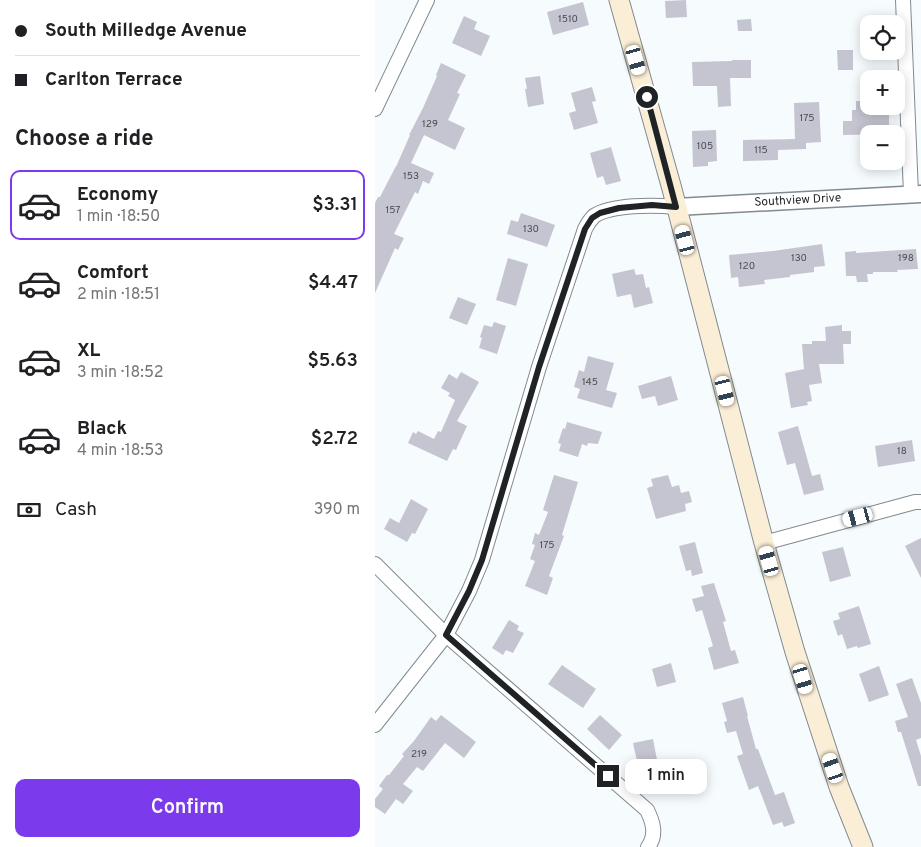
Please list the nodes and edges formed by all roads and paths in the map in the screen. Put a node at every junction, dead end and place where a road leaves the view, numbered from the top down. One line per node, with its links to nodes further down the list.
1 (427, 0): 4 (street)
2 (619, 0): 6 (main road)
3 (903, 0): 5 (street)
4 (375, 109)
5 (916, 194): 6 (street, Southview Drive)
6 (676, 207): 8 (main road); 10 (street)
7 (921, 502): 8 (street)
8 (764, 543): 13 (main road)
9 (375, 564): 10 (street)
10 (446, 635): 11 (street); 12 (street)
11 (375, 725)
12 (648, 847)
13 (863, 847)

